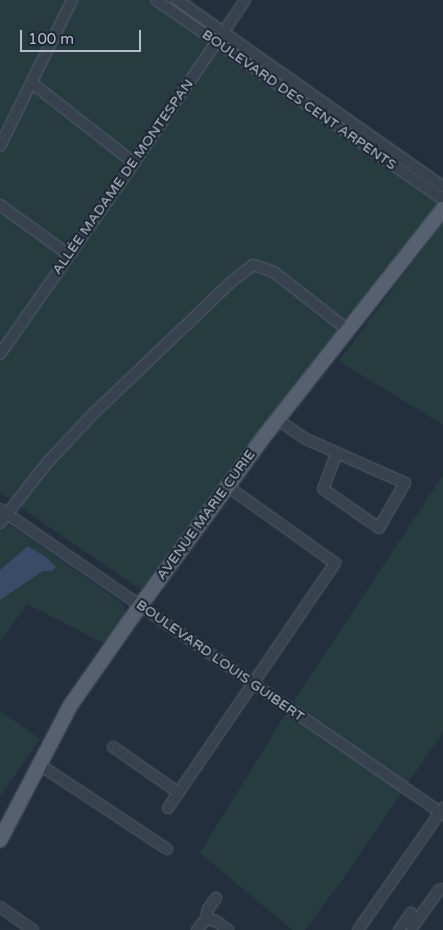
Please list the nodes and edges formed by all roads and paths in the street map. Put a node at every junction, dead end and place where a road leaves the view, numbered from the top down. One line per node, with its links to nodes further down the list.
1 (72, 0): 7 (street)
2 (156, 0): 6 (street, BOULEVARD DES CENT ARPENTS)
3 (177, 0): 5 (street, BOULEVARD DES CENT ARPENTS)
4 (245, 0): 5 (street, ALLÉE MADAME DE MONTESPAN)
5 (223, 32): 6 (street, ALLÉE MADAME DE MONTESPAN); 10 (street, BOULEVARD DES CENT ARPENTS)
6 (216, 42): 9 (street, ALLÉE MADAME DE MONTESPAN); 11 (street, BOULEVARD DES CENT ARPENTS)
7 (32, 83): 8 (street); 9 (street)
8 (0, 146)
9 (134, 163): 14 (street, ALLÉE MADAME DE MONTESPAN)
10 (443, 188)
11 (443, 197)
12 (0, 205): 14 (street)
13 (443, 209): 17 (main road, AVENUE MARIE CURIE)
14 (70, 255): 18 (street, ALLÉE MADAME DE MONTESPAN)
15 (255, 256): 16 (street)
16 (259, 267): 17 (street); 22 (street)
17 (348, 330): 19 (main road, AVENUE MARIE CURIE)
18 (0, 354)
19 (277, 419): 20 (street); 21 (main road, AVENUE MARIE CURIE)
20 (337, 453): 20 (street)
21 (227, 486): 24 (main road, AVENUE MARIE CURIE); 25 (street)
22 (4, 511): 23 (street); 24 (street, BOULEVARD LOUIS GUIBERT)
23 (0, 522)
24 (140, 606): 25 (street, BOULEVARD LOUIS GUIBERT); 27 (main road, AVENUE MARIE CURIE)
25 (253, 683): 28 (street); 30 (street, BOULEVARD LOUIS GUIBERT)
26 (113, 747): 28 (street)
27 (40, 764): 31 (main road, AVENUE MARIE CURIE); 32 (street)
28 (179, 793): 29 (street)
29 (168, 808)
30 (442, 811): 42 (street)
31 (0, 840)
32 (167, 849)
33 (443, 889): 38 (street)
34 (216, 898): 37 (street)
35 (0, 907): 39 (street)
36 (410, 913): 43 (street)
37 (206, 919): 40 (street); 41 (street)
38 (412, 928)
39 (33, 930)
40 (197, 930)
41 (228, 930)
42 (359, 930)
43 (399, 930)

